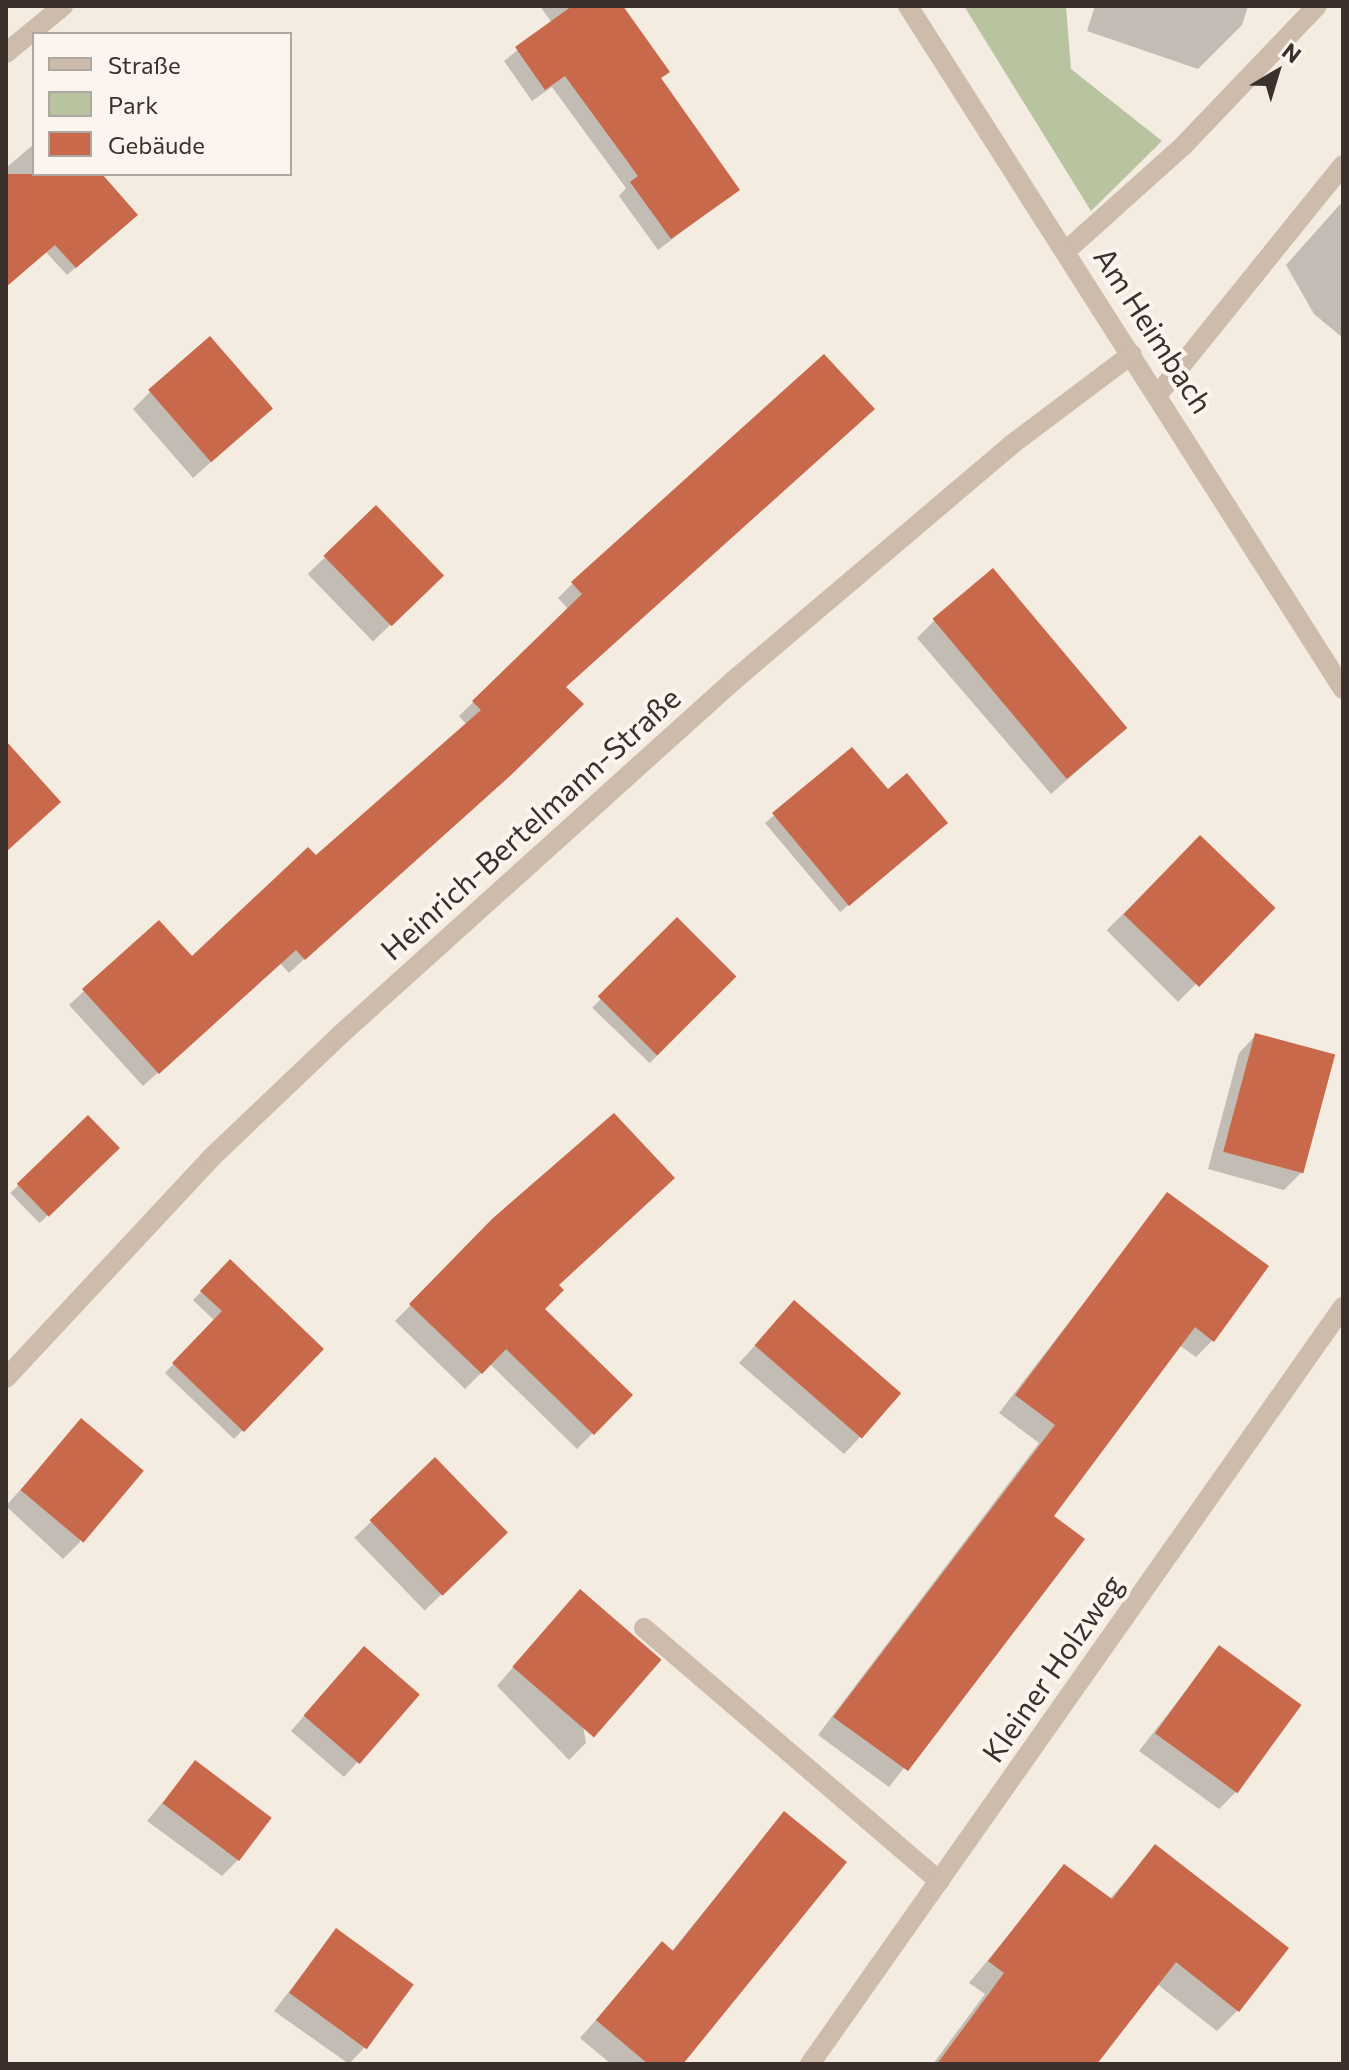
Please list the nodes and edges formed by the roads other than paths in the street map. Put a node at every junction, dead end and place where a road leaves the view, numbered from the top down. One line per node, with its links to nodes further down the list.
1 (63, 6): 4 (street)
2 (908, 6): 6 (street, Am Heimbach)
3 (1317, 6): 6 (street)
4 (6, 53)
5 (1343, 165): 8 (street)
6 (1066, 251): 7 (street, Am Heimbach)
7 (1132, 354): 8 (street, Am Heimbach); 11 (street, Heinrich-Bertelmann-Straße)
8 (1159, 393): 9 (street, Am Heimbach)
9 (1343, 689)
10 (1343, 1307): 13 (street, Kleiner Holzweg)
11 (6, 1378)
12 (644, 1628): 13 (street)
13 (939, 1881): 14 (street, Kleiner Holzweg)
14 (810, 2064)

